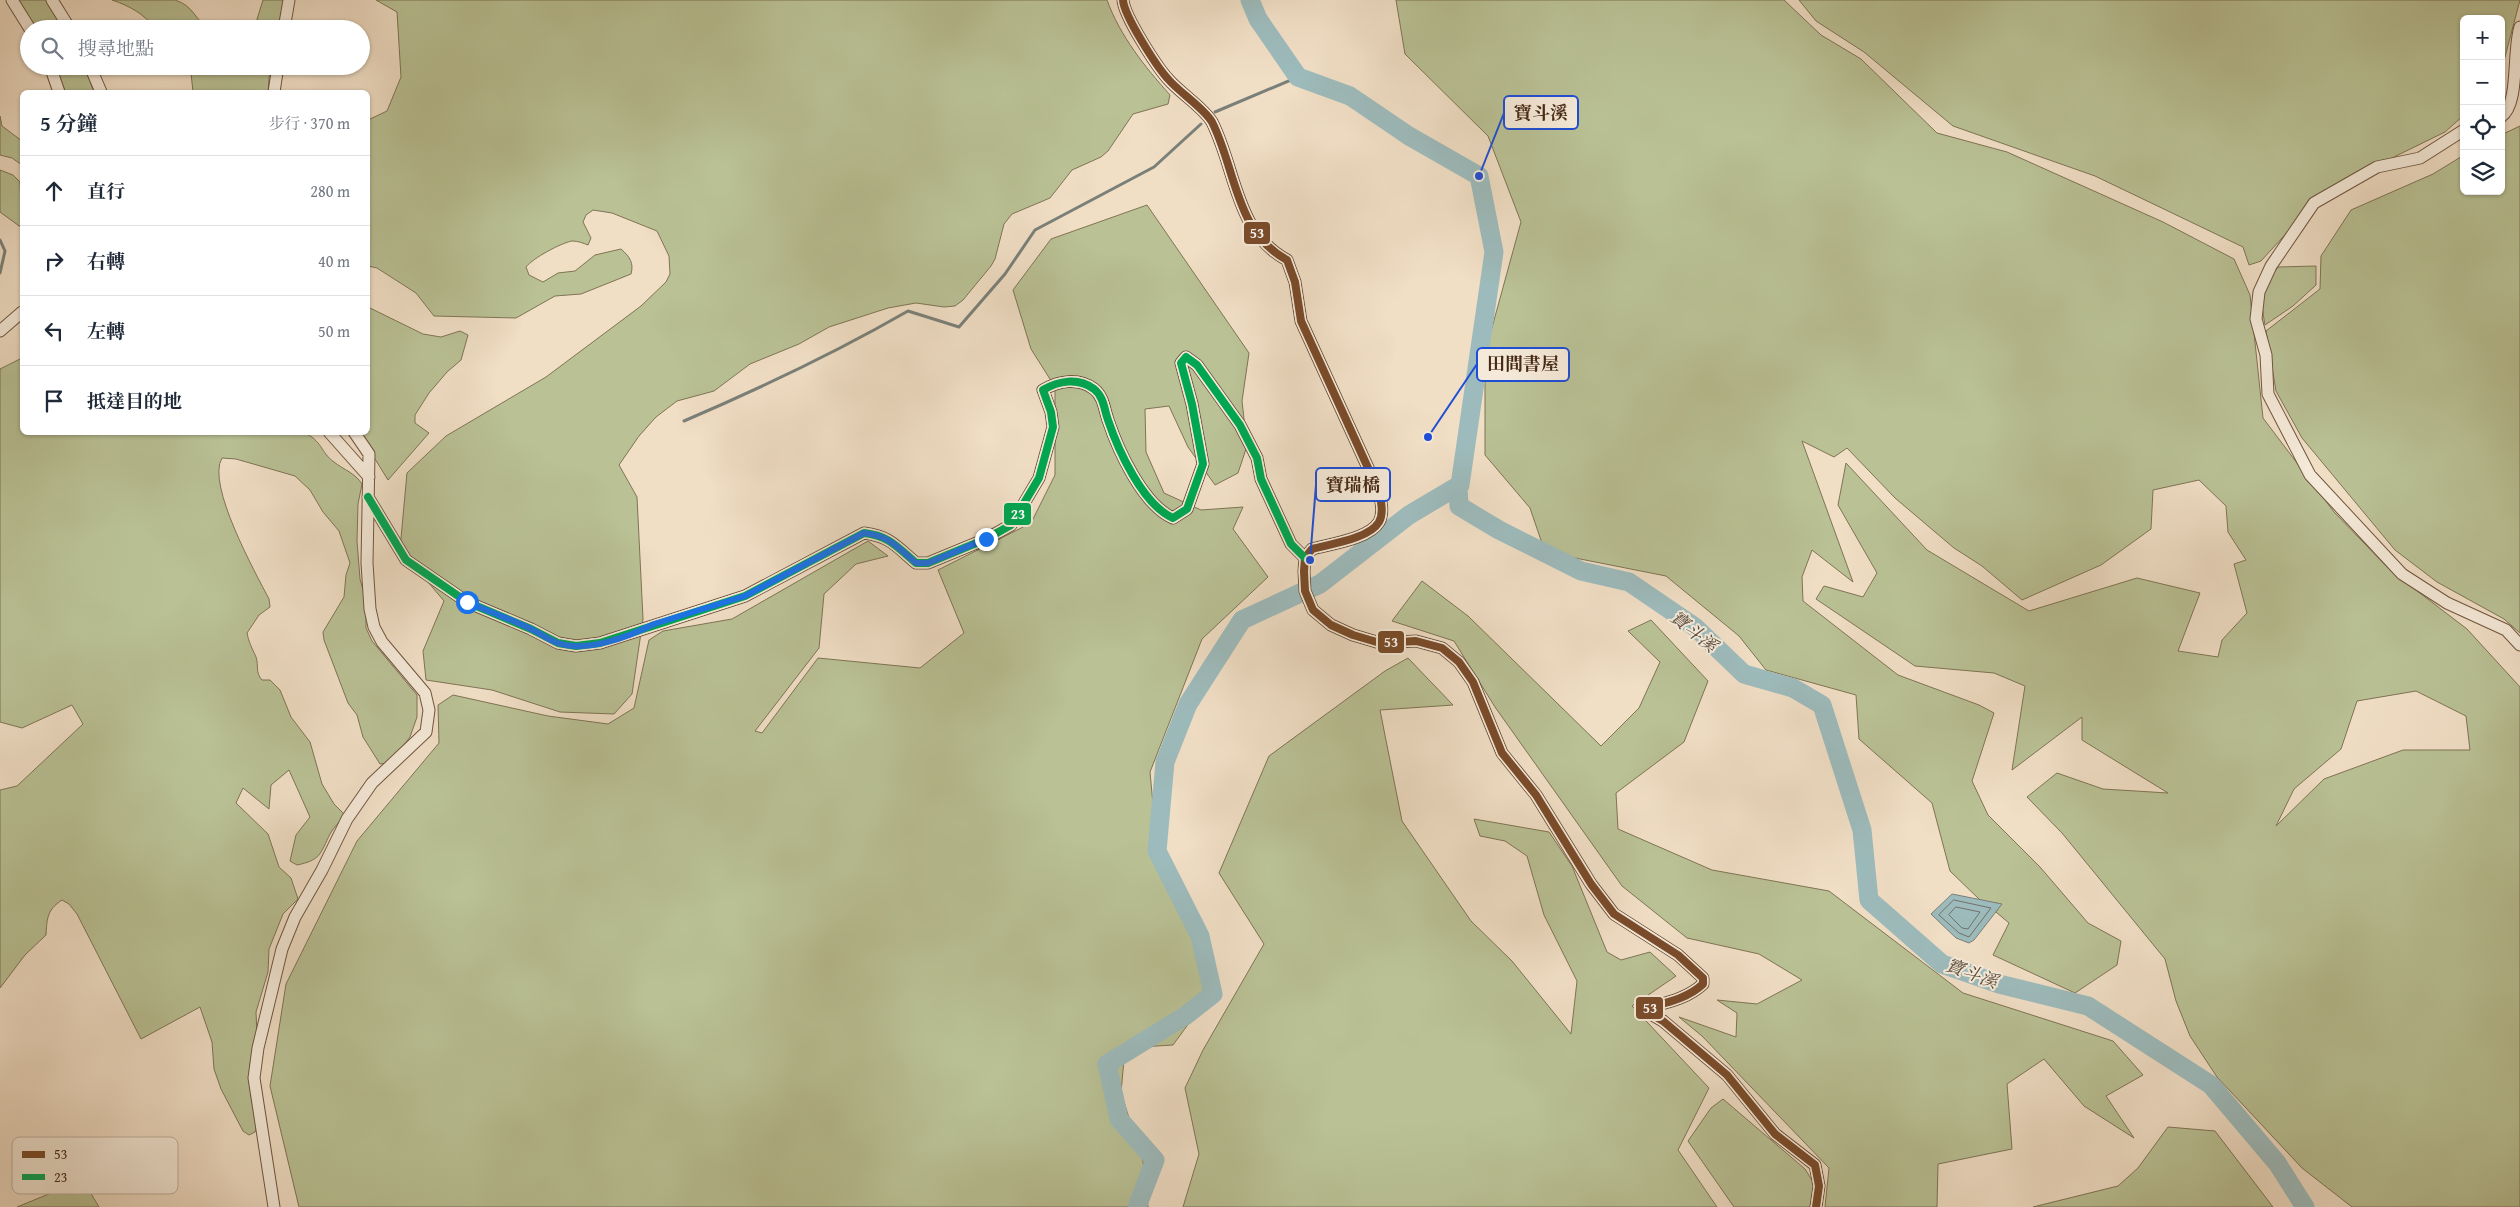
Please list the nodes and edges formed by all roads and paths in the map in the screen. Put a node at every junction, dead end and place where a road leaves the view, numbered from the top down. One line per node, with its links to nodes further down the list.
1 (12, 0): 5 (street)
2 (52, 0): 6 (street)
3 (289, 0): 7 (street)
4 (1123, 0): 23 (street)
5 (24, 20)
6 (64, 20)
7 (286, 20)
8 (2520, 26): 15 (street)
9 (53, 75): 12 (street)
10 (94, 75): 13 (street)
11 (277, 75): 14 (street)
12 (58, 90)
13 (100, 90)
14 (274, 90)
15 (2505, 115)
16 (2460, 133): 24 (street)
17 (20, 314): 18 (street)
18 (0, 331)
19 (332, 435): 21 (street)
20 (356, 435): 21 (street)
21 (369, 477): 22 (street)
22 (368, 497): 23 (street); 25 (street)
23 (1306, 558): 26 (street)
24 (2520, 645)
25 (274, 1207)
26 (1816, 1207)

